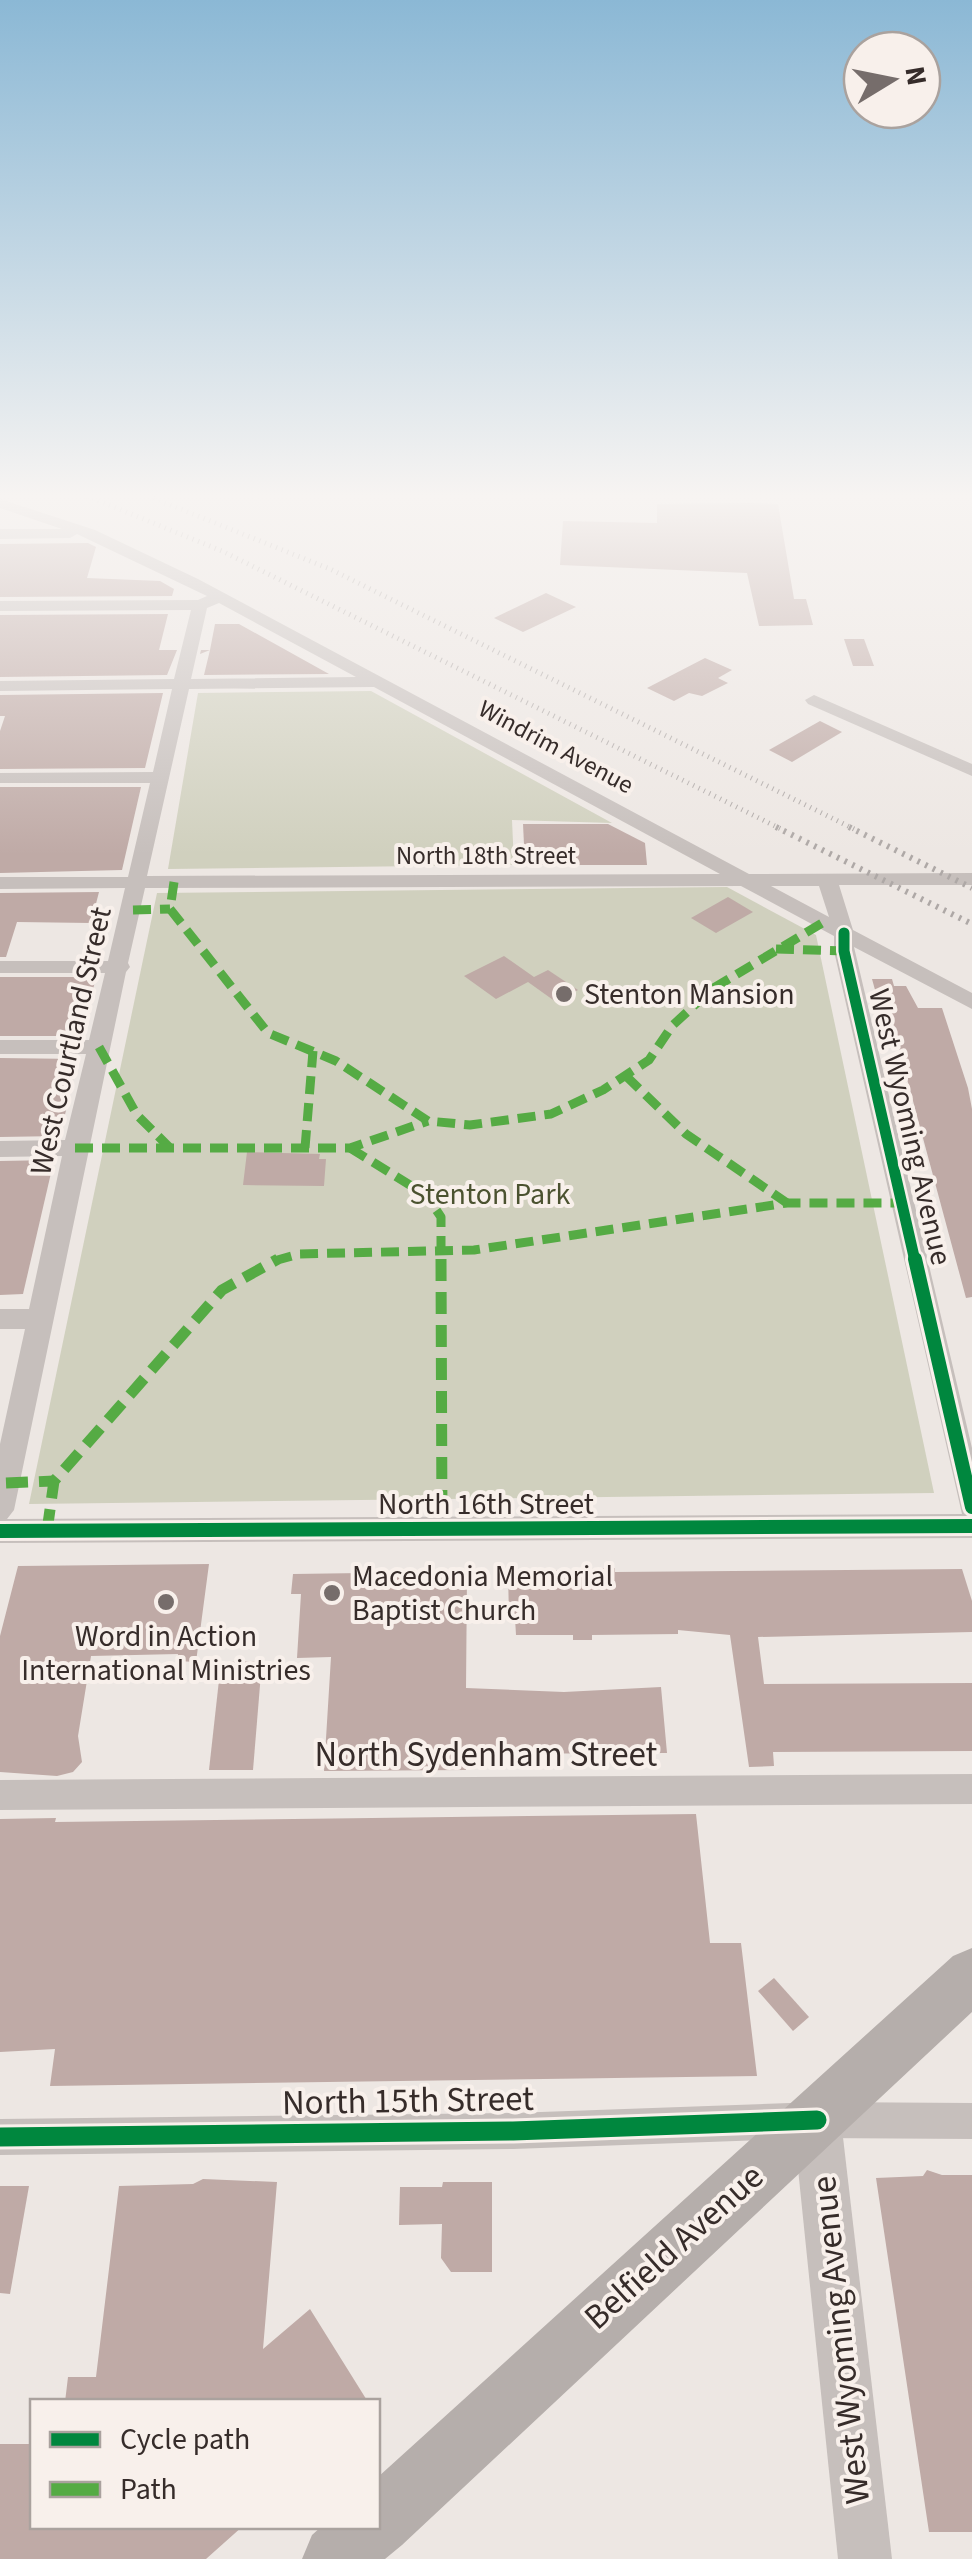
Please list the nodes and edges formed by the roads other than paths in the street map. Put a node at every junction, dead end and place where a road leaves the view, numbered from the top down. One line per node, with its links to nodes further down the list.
1 (204, 615): 4 (street, West Courtland Street)
2 (239, 615): 3 (street, Windrim Avenue)
3 (377, 682): 4 (street); 11 (street, Windrim Avenue)
4 (182, 685): 5 (street); 8 (street, West Courtland Street)
5 (0, 686)
6 (814, 700): 7 (street)
7 (972, 770)
8 (158, 777): 9 (street); 13 (street, West Courtland Street)
9 (0, 778)
10 (972, 878): 12 (street, North 18th Street)
11 (745, 880): 12 (street, North 18th Street); 13 (street, North 18th Street); 15 (street, Windrim Avenue)
12 (827, 880): 15 (street, West Wyoming Avenue)
13 (139, 882): 14 (street, North 18th Street); 16 (street, West Courtland Street)
14 (0, 883)
15 (844, 933): 18 (street, Windrim Avenue); 25 (street, West Wyoming Avenue)
16 (120, 966): 17 (street); 20 (street, West Courtland Street)
17 (0, 967)
18 (972, 1002)
19 (0, 1047): 20 (street)
20 (99, 1047): 21 (street, West Courtland Street)
21 (76, 1148): 22 (street); 24 (street, West Courtland Street)
22 (0, 1149)
23 (0, 1319): 24 (street)
24 (38, 1319): 26 (street, West Courtland Street)
25 (972, 1507)
26 (0, 1510)
27 (972, 1526): 28 (street, North 16th Street)
28 (0, 1531)
29 (972, 1789): 30 (street, North Sydenham Street)
30 (0, 1796)
31 (972, 1975): 32 (main road, Belfield Avenue)
32 (817, 2120): 33 (street, North 15th Street); 34 (street, North 15th Street); 35 (main road, Belfield Avenue); 38 (street, West Wyoming Avenue)
33 (972, 2121)
34 (0, 2137)
35 (380, 2519)
36 (369, 2529): 37 (main road)
37 (336, 2559)
38 (865, 2559)

